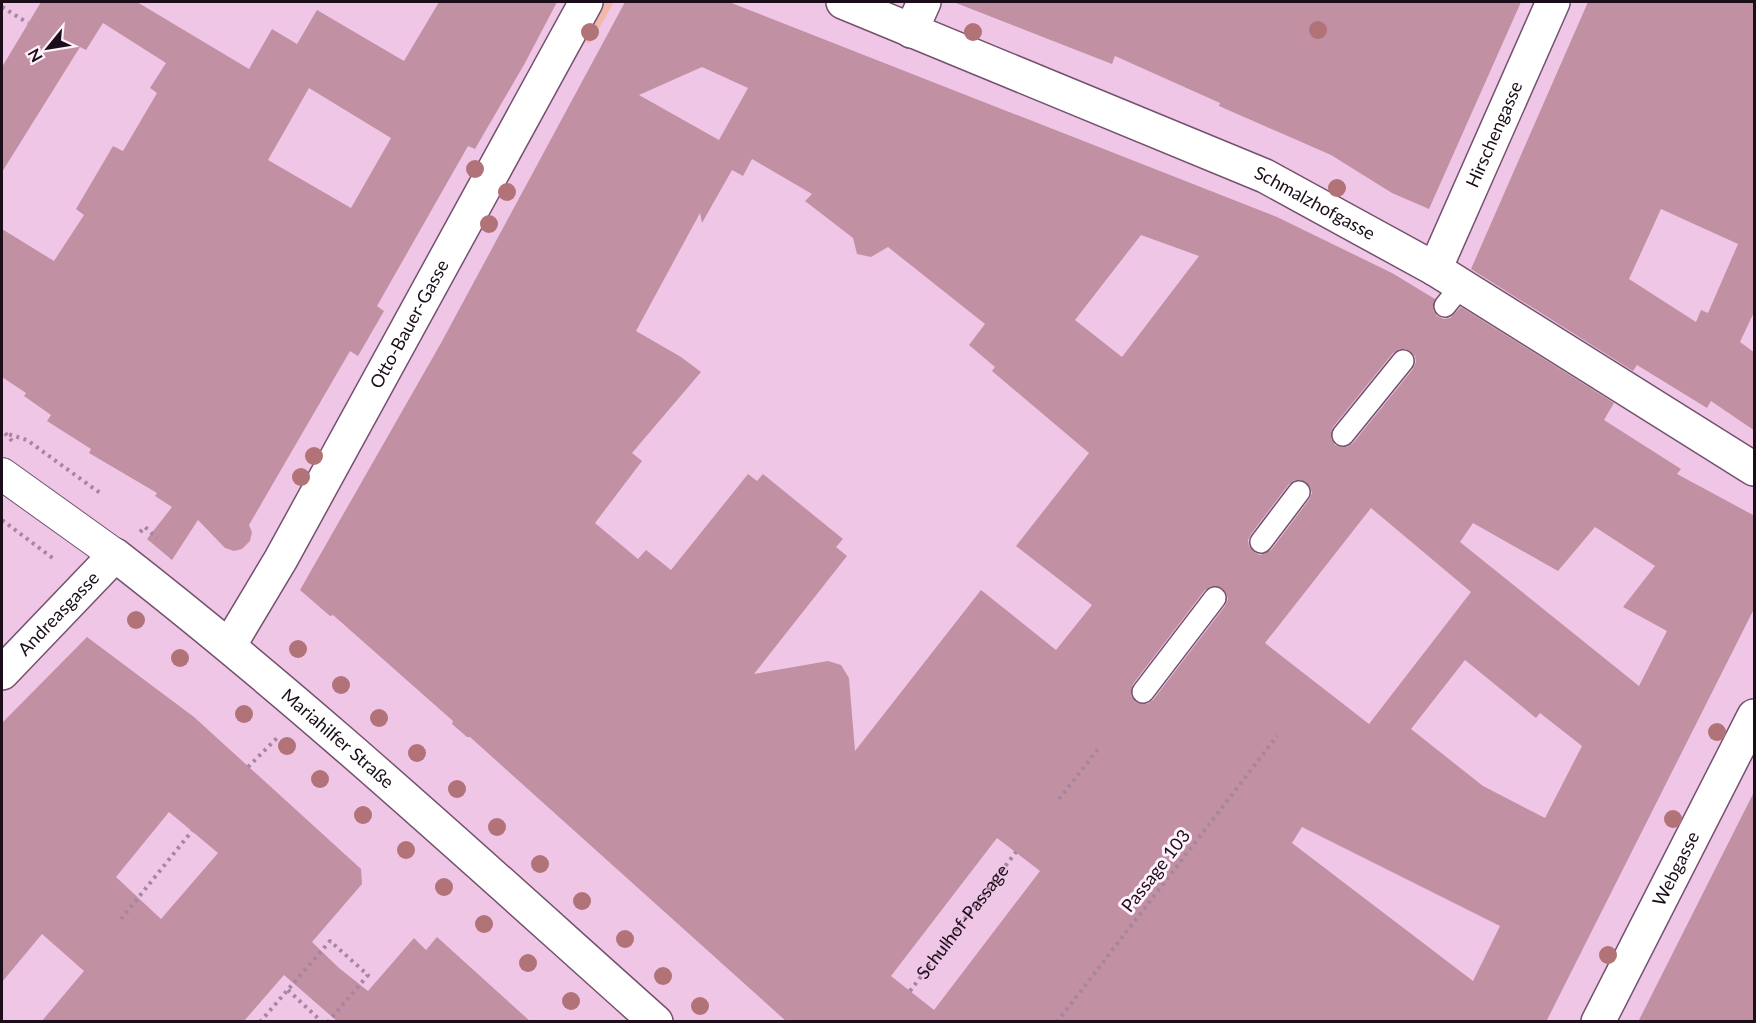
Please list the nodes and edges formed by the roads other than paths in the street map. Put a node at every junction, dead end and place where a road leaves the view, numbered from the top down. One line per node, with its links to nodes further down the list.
1 (586, 2): 14 (street, Otto-Bauer-Gasse)
2 (843, 2): 4 (street, Schmalzhofgasse)
3 (1553, 2): 5 (street, Hirschengasse)
4 (917, 16): 5 (street, Schmalzhofgasse)
5 (1447, 286): 8 (street, Schmalzhofgasse)
6 (1403, 361): 7 (lane)
7 (1343, 435)
8 (1755, 469)
9 (2, 474): 12 (street, Mariahilfer Straße)
10 (1299, 492): 11 (lane)
11 (1261, 542)
12 (115, 555): 14 (street, Mariahilfer Straße); 15 (street, Andreasgasse)
13 (1215, 598): 16 (lane)
14 (229, 646): 18 (street, Mariahilfer Straße)
15 (2, 673)
16 (1143, 692)
17 (1755, 716): 19 (street, Webgasse)
18 (656, 1022)
19 (1598, 1022)

